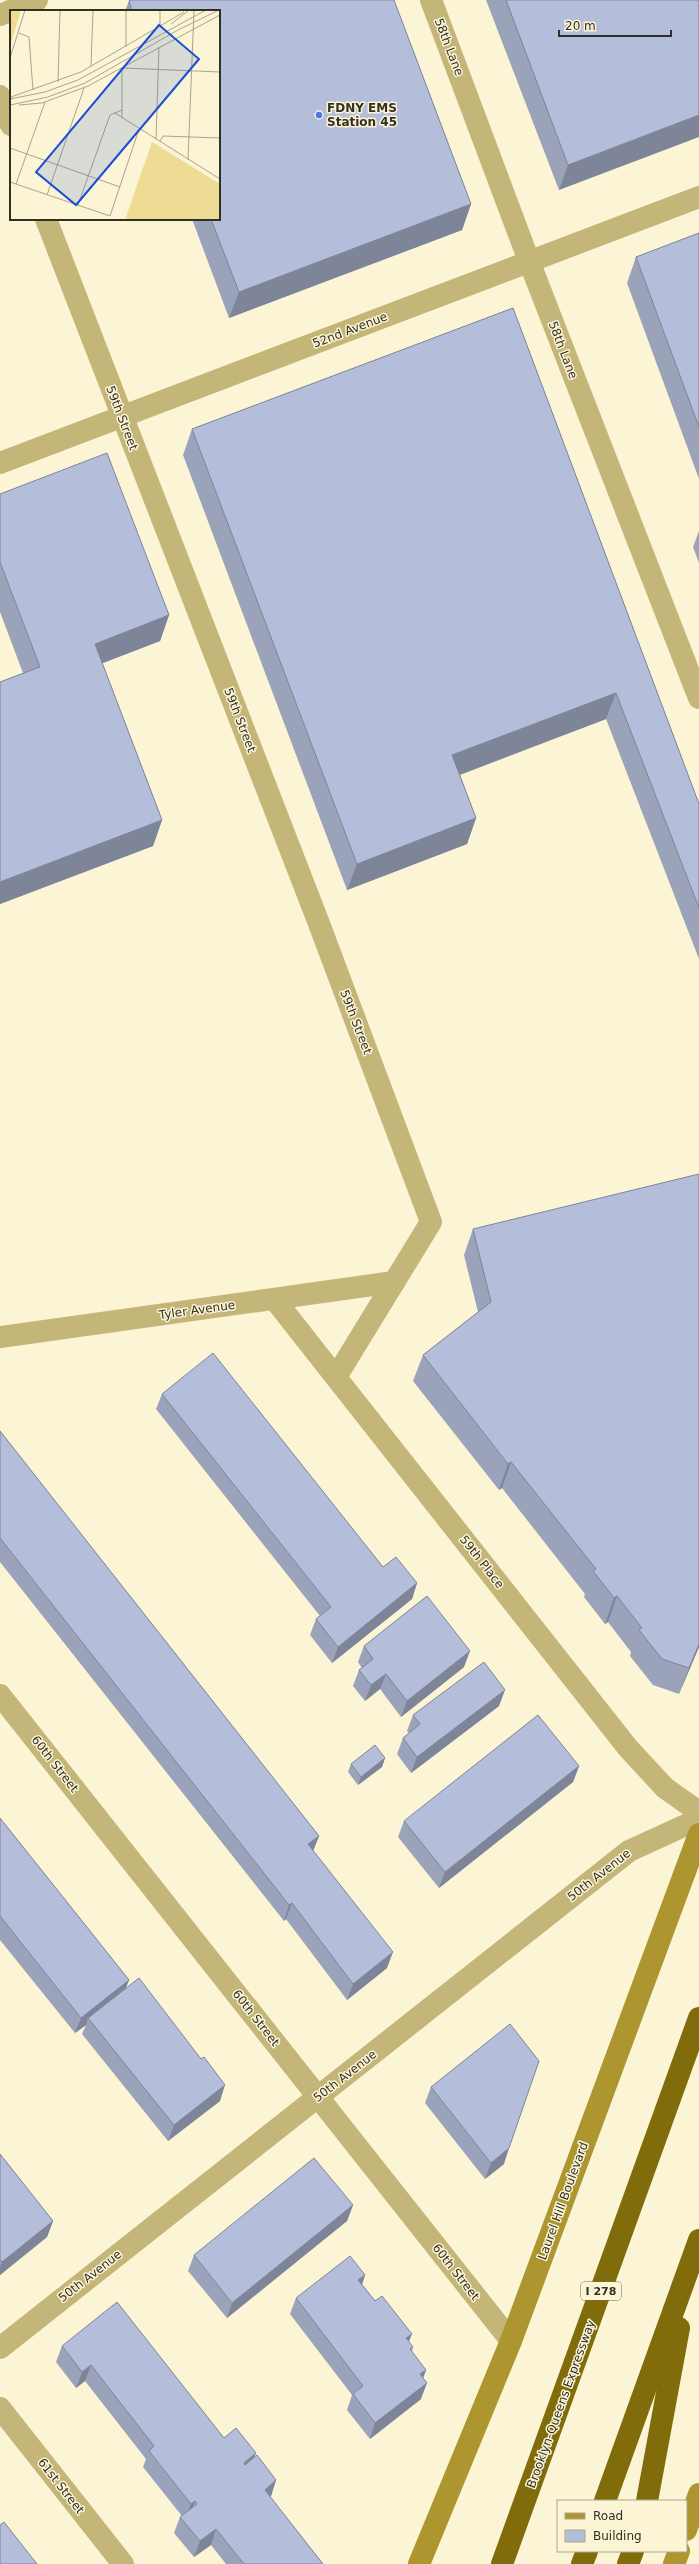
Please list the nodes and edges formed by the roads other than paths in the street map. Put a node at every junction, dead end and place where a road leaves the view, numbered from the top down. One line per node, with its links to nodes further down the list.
1 (37, 0): 3 (street)
2 (431, 0): 10 (street, 58th Lane)
3 (12, 10)
4 (10, 11): 5 (street)
5 (0, 15)
6 (0, 96): 7 (street)
7 (10, 122)
8 (699, 197): 10 (street, 52nd Avenue)
9 (46, 220): 11 (street, 59th Street)
10 (529, 261): 11 (street, 52nd Avenue); 13 (street, 58th Lane)
11 (121, 417): 12 (street, 52nd Avenue); 14 (street, 59th Street)
12 (0, 463)
13 (699, 698)
14 (394, 1282): 15 (street, Tyler Avenue); 17 (street)
15 (275, 1300): 16 (street, Tyler Avenue); 17 (street, 59th Place)
16 (2, 1331)
17 (336, 1377): 19 (street, 59th Place)
18 (0, 1695): 23 (street, 60th Street)
19 (699, 1812)
20 (699, 1819): 23 (street, 50th Avenue)
21 (699, 1834): 25 (main road, Laurel Hill Boulevard)
22 (699, 2018): 37 (highway, Brooklyn-Queens Expressway / I 278)
23 (318, 2097): 25 (street, 60th Street); 26 (street, 50th Avenue)
24 (695, 2250): 29 (highway); 30 (highway)
25 (511, 2341): 36 (main road, Laurel Hill Boulevard)
26 (0, 2348)
27 (0, 2408): 35 (street, 61st Street)
28 (699, 2494): 31 (main road)
29 (605, 2500)
30 (647, 2500)
31 (687, 2527)
32 (587, 2552): 38 (highway)
33 (633, 2552): 39 (highway)
34 (679, 2552): 40 (main road)
35 (123, 2564)
36 (419, 2564)
37 (502, 2564)
38 (582, 2564)
39 (628, 2564)
40 (674, 2564)

